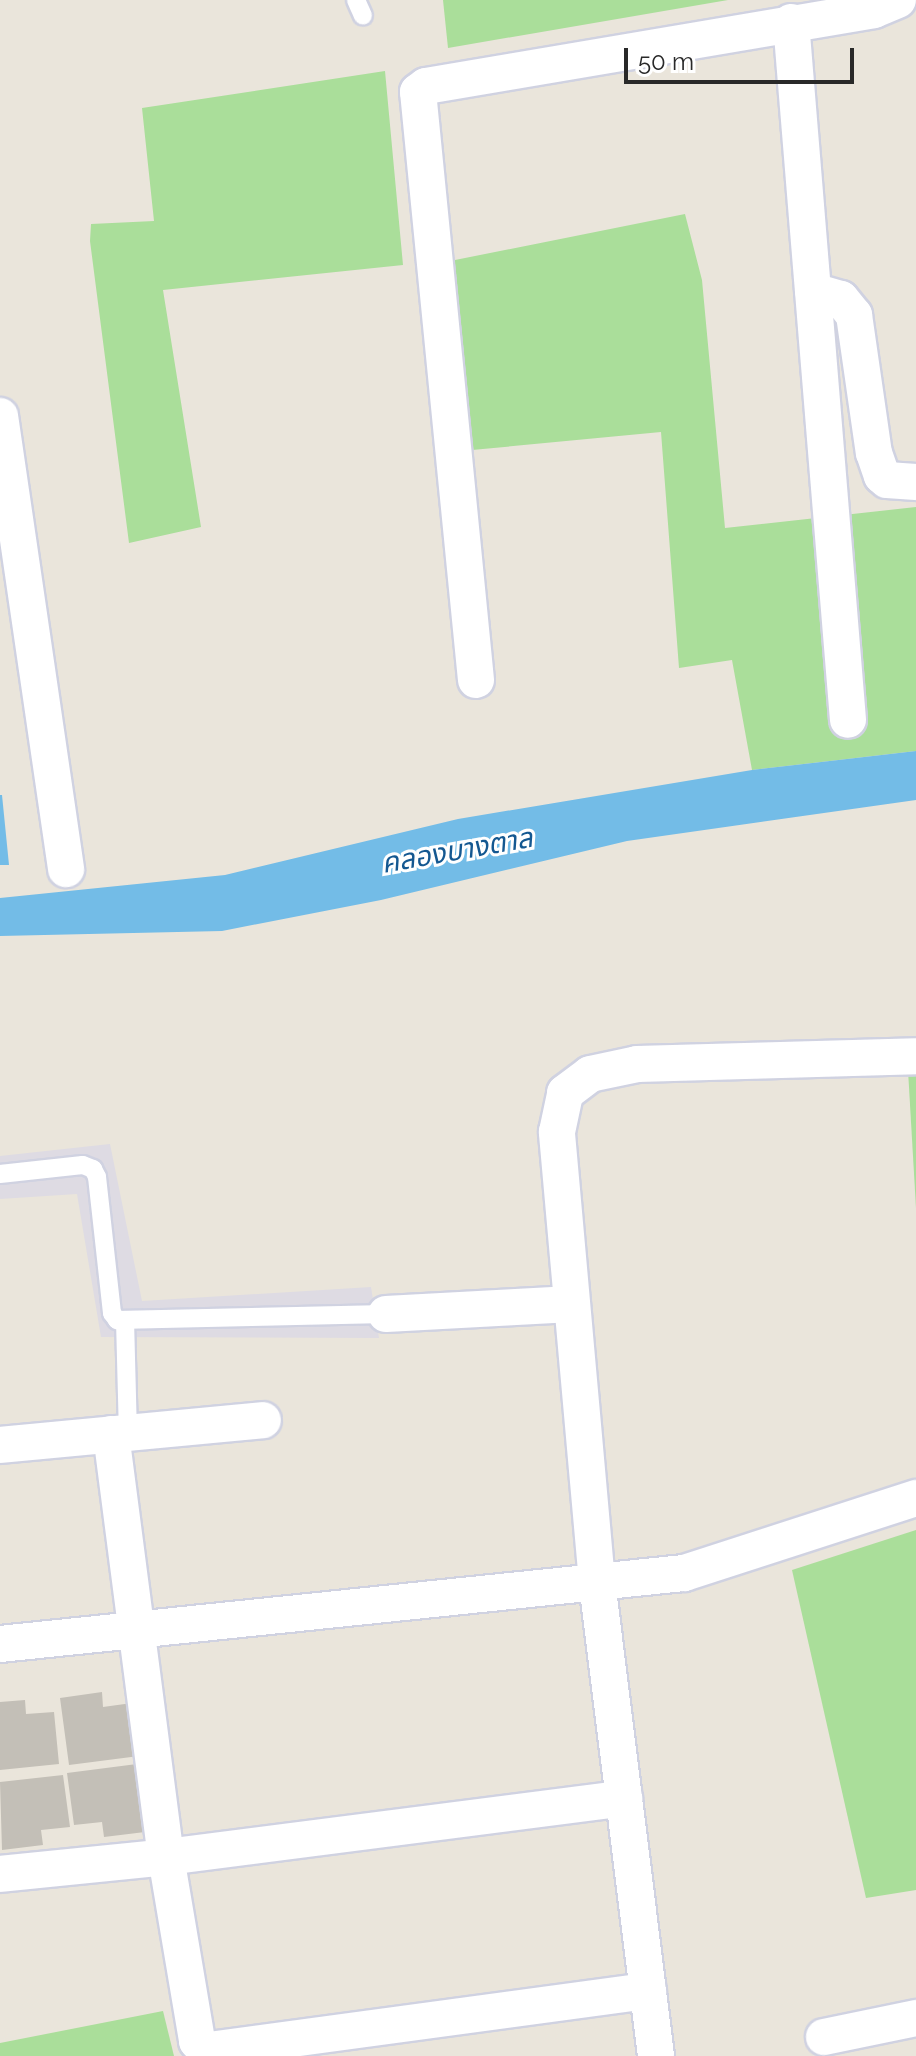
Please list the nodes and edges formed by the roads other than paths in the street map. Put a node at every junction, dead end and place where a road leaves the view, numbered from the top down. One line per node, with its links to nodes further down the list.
1 (898, 0): 2 (street)
2 (791, 22): 3 (street); 6 (street)
3 (813, 291): 5 (street); 7 (street)
4 (0, 416): 8 (street)
5 (916, 482)
6 (476, 680)
7 (848, 720)
8 (66, 869)
9 (916, 1056): 11 (street)
10 (0, 1174): 13 (lane)
11 (572, 1304): 12 (street); 18 (street)
12 (386, 1314): 13 (lane)
13 (125, 1320): 15 (lane)
14 (263, 1420): 15 (street)
15 (120, 1434): 16 (street); 19 (street)
16 (0, 1445)
17 (916, 1498): 18 (street)
18 (597, 1582): 19 (street); 21 (street)
19 (137, 1630): 20 (street); 22 (street)
20 (0, 1644)
21 (624, 1798): 22 (street); 24 (street)
22 (166, 1857): 23 (street); 24 (street)
23 (0, 1874)
24 (648, 1991): 27 (street)
25 (916, 2018): 26 (street)
26 (824, 2037)
27 (656, 2056)

